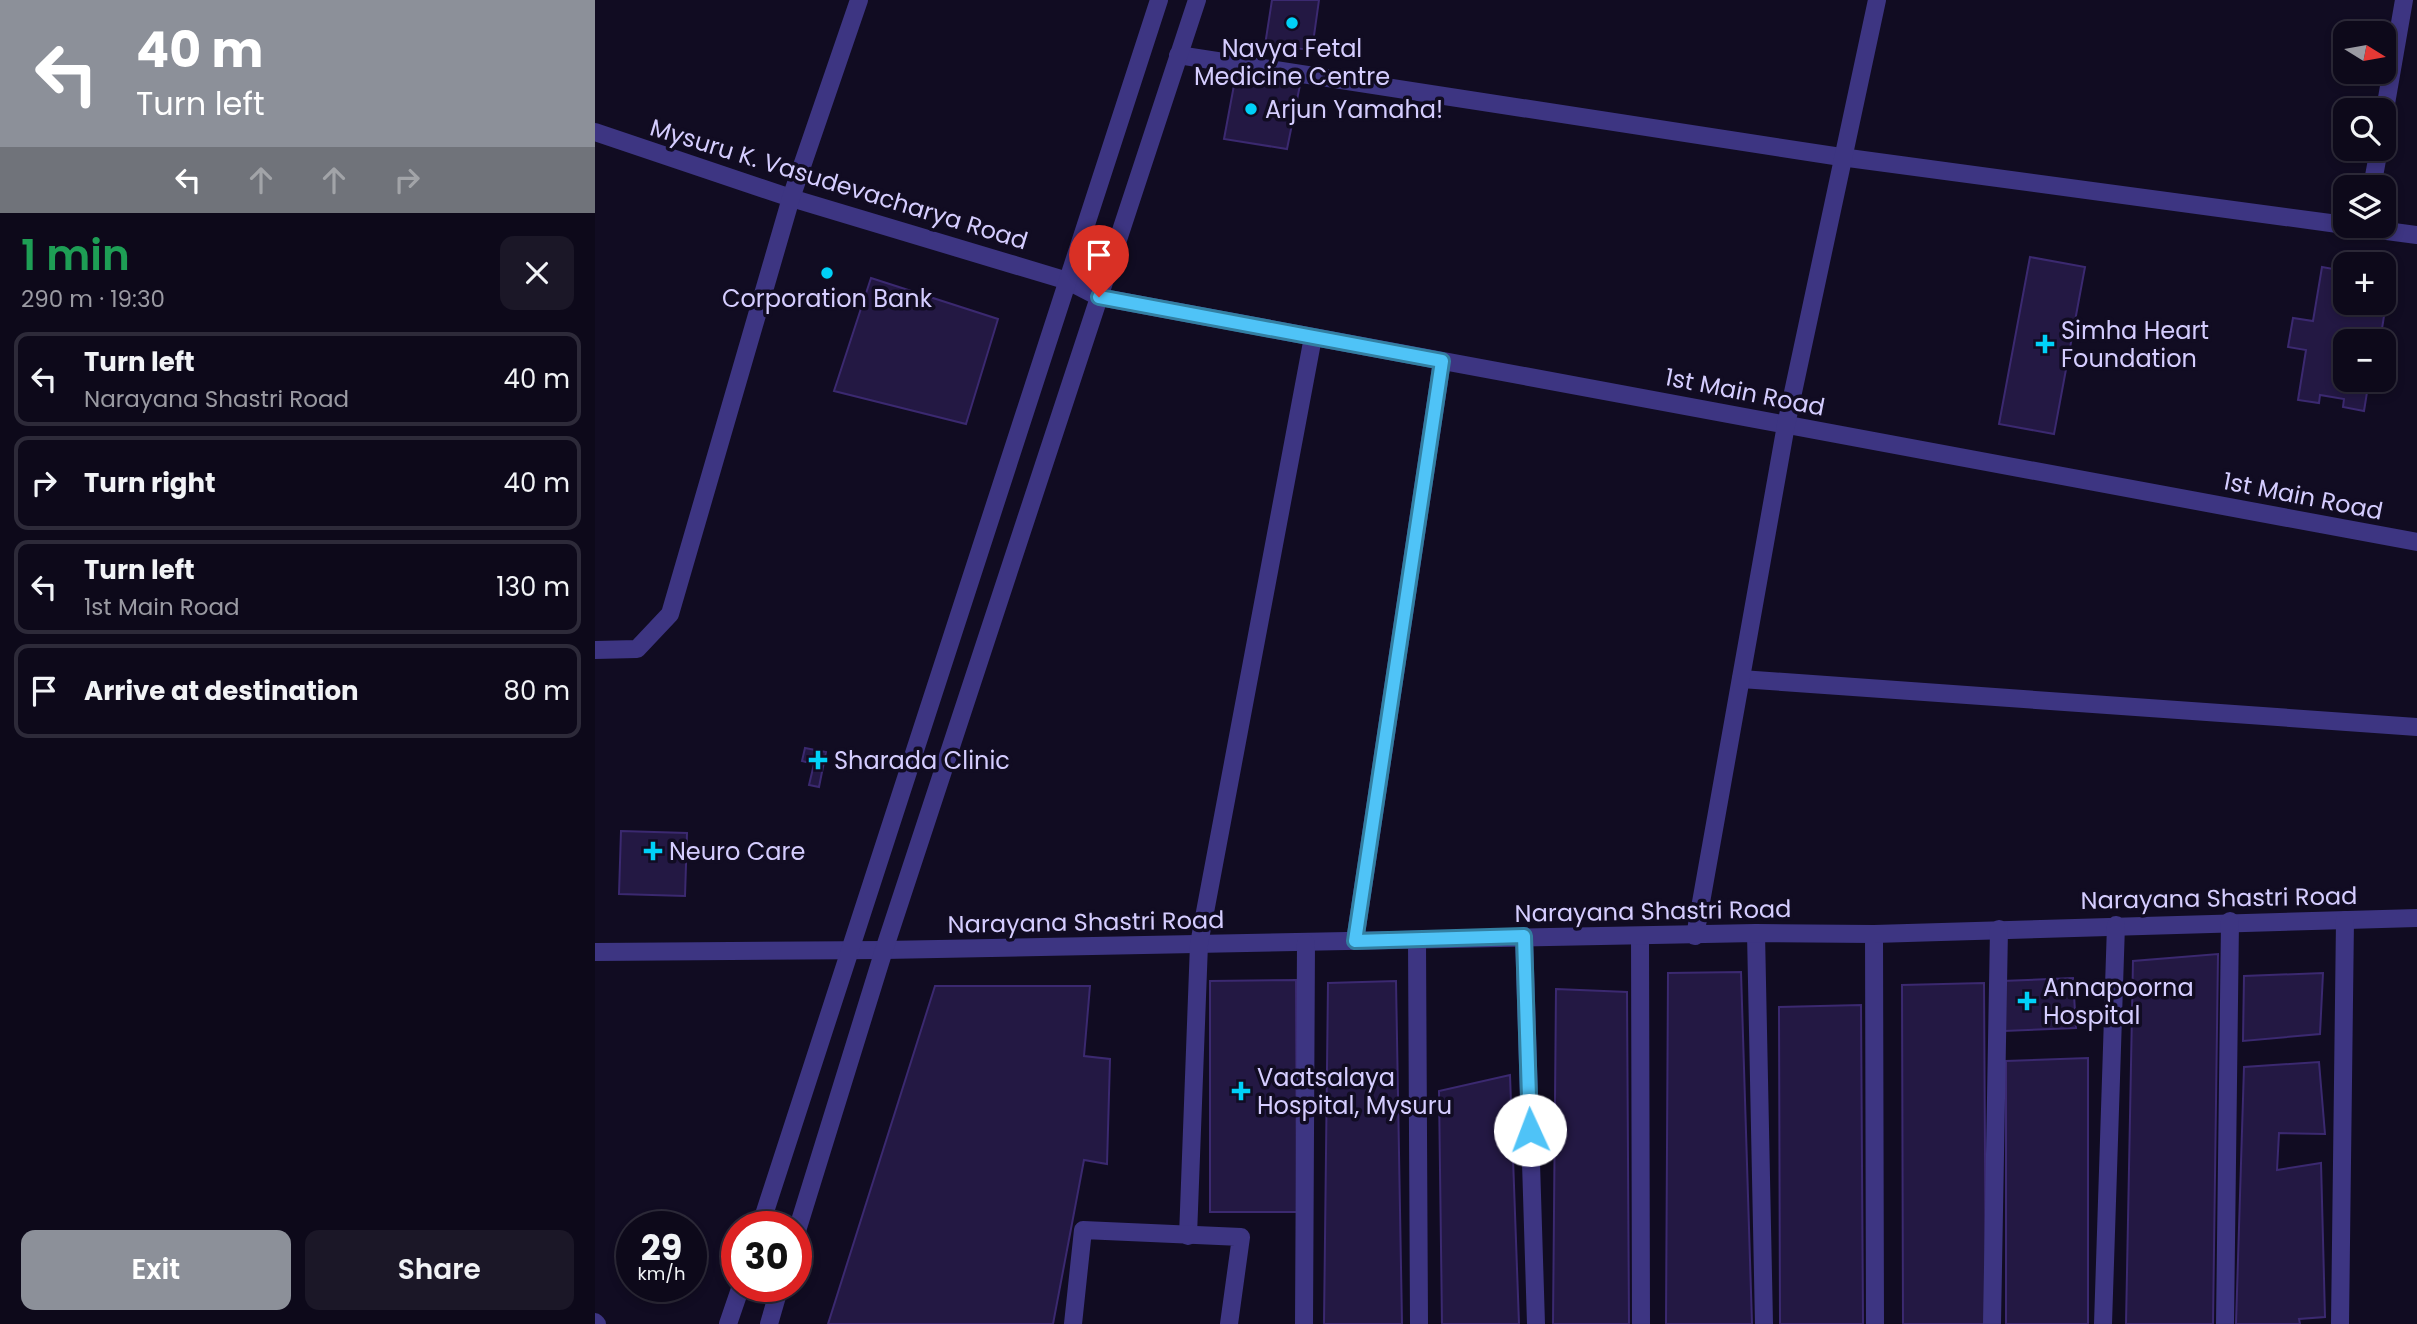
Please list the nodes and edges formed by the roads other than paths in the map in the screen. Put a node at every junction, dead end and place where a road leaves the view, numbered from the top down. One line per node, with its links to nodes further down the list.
1 (859, 0): 10 (street)
2 (1159, 0): 14 (street)
3 (1197, 0): 6 (street)
4 (1877, 0): 9 (street)
5 (2404, 0): 7 (street)
6 (1178, 55): 9 (street); 15 (street)
7 (2387, 98)
8 (595, 132): 10 (street, Mysuru K. Vasudevacharya Road)
9 (1841, 157): 11 (street); 18 (street)
10 (791, 198): 14 (street, Mysuru K. Vasudevacharya Road); 20 (street)
11 (2333, 223)
12 (2396, 232): 13 (street)
13 (2417, 235)
14 (1068, 281): 15 (street, 1st Main Road); 38 (street)
15 (1099, 297): 16 (street, 1st Main Road); 37 (street)
16 (1313, 337): 17 (street, 1st Main Road); 36 (street)
17 (1442, 361): 18 (street, 1st Main Road); 33 (street)
18 (1786, 425): 19 (street, 1st Main Road); 21 (street)
19 (2417, 542)
20 (595, 650)
21 (1741, 679): 22 (street); 31 (street)
22 (2417, 727)
23 (2417, 918): 24 (street, Narayana Shastri Road)
24 (2345, 920): 25 (street, Narayana Shastri Road); 58 (street)
25 (2230, 921): 26 (street, Narayana Shastri Road); 57 (street)
26 (2116, 925): 27 (street, Narayana Shastri Road); 56 (street)
27 (1999, 929): 29 (street, Narayana Shastri Road); 55 (street)
28 (1756, 933): 29 (street, Narayana Shastri Road); 31 (street, Narayana Shastri Road); 53 (street)
29 (1874, 934): 54 (street)
30 (1524, 936): 32 (street, Narayana Shastri Road); 34 (street, Narayana Shastri Road); 51 (street)
31 (1695, 936): 32 (street, Narayana Shastri Road)
32 (1640, 937): 52 (street)
33 (1355, 941): 34 (street, Narayana Shastri Road); 35 (street, Narayana Shastri Road)
34 (1417, 941): 50 (street)
35 (1306, 943): 36 (street, Narayana Shastri Road); 49 (street)
36 (1199, 944): 37 (street, Narayana Shastri Road); 42 (street)
37 (884, 950): 38 (street, Narayana Shastri Road); 41 (street)
38 (849, 951): 39 (street, Narayana Shastri Road); 40 (street)
39 (595, 952)
40 (765, 1211)
41 (803, 1211)
42 (1188, 1236): 47 (street); 48 (street)
43 (736, 1302): 45 (street)
44 (775, 1302): 46 (street)
45 (728, 1324)
46 (769, 1324)
47 (1073, 1324)
48 (1230, 1324)
49 (1304, 1324)
50 (1419, 1324)
51 (1536, 1324)
52 (1641, 1324)
53 (1764, 1324)
54 (1875, 1324)
55 (1992, 1324)
56 (2103, 1324)
57 (2225, 1324)
58 (2340, 1324)

